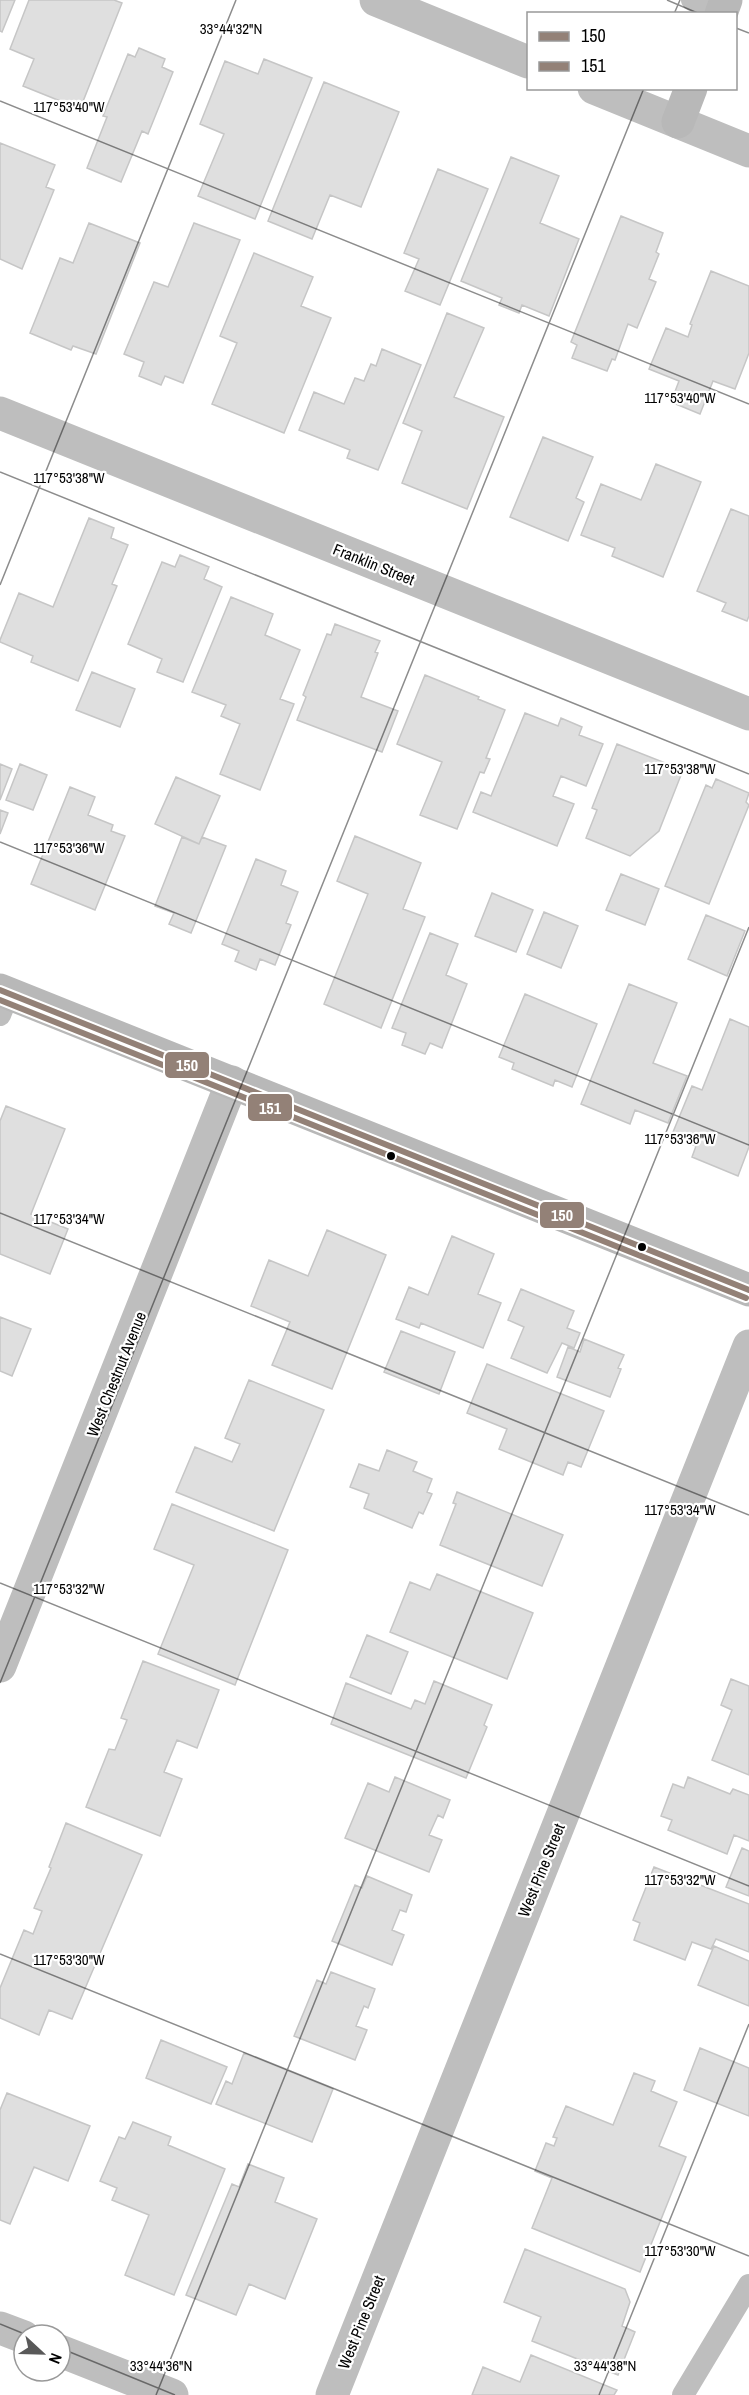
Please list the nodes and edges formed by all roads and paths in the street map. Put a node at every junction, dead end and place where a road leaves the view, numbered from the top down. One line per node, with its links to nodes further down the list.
1 (376, 0): 2 (street)
2 (527, 62)
3 (599, 90): 5 (street)
4 (690, 90): 5 (street)
5 (678, 122): 6 (street)
6 (749, 151)
7 (0, 413): 8 (street, Franklin Street)
8 (749, 714)
9 (3, 999): 10 (street)
10 (232, 1082): 11 (street); 13 (street, West Chestnut Avenue)
11 (749, 1290)
12 (749, 1346): 17 (street, West Pine Street)
13 (0, 1666)
14 (749, 2285): 18 (lane)
15 (72, 2356): 16 (street)
16 (172, 2395)
17 (332, 2395)
18 (683, 2395)

